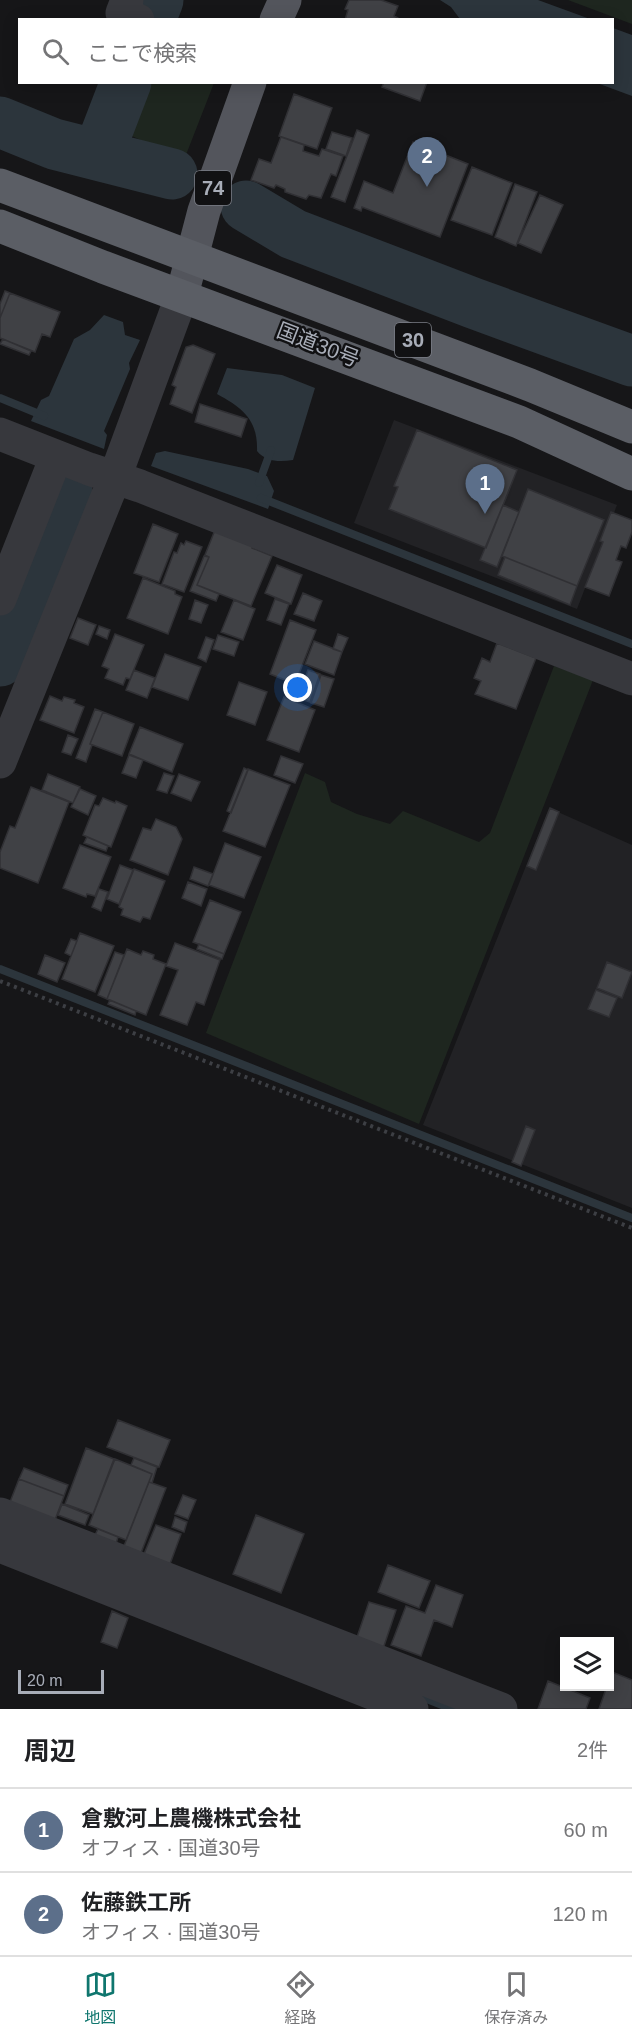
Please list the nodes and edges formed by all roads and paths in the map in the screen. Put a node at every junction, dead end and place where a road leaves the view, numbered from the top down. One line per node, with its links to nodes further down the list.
1 (285, 0): 2 (main road)
2 (277, 18)
3 (249, 84): 6 (main road, 74)
4 (0, 185): 6 (highway, 国道30号 / 30)
5 (0, 226): 7 (highway, 国道30号 / 30)
6 (192, 256): 7 (main road, 74); 8 (highway, 国道30号 / 30)
7 (182, 296): 11 (highway, 国道30号 / 30); 12 (street)
8 (632, 427)
9 (0, 434): 10 (street)
10 (56, 456): 12 (street); 13 (street)
11 (632, 474)
12 (115, 477): 14 (street); 15 (street)
13 (0, 599)
14 (632, 679)
15 (0, 762)
16 (0, 981): 17 (path)
17 (632, 1228)
18 (0, 1514): 21 (street)
19 (0, 1546): 20 (street)
20 (412, 1709)
21 (501, 1709)

